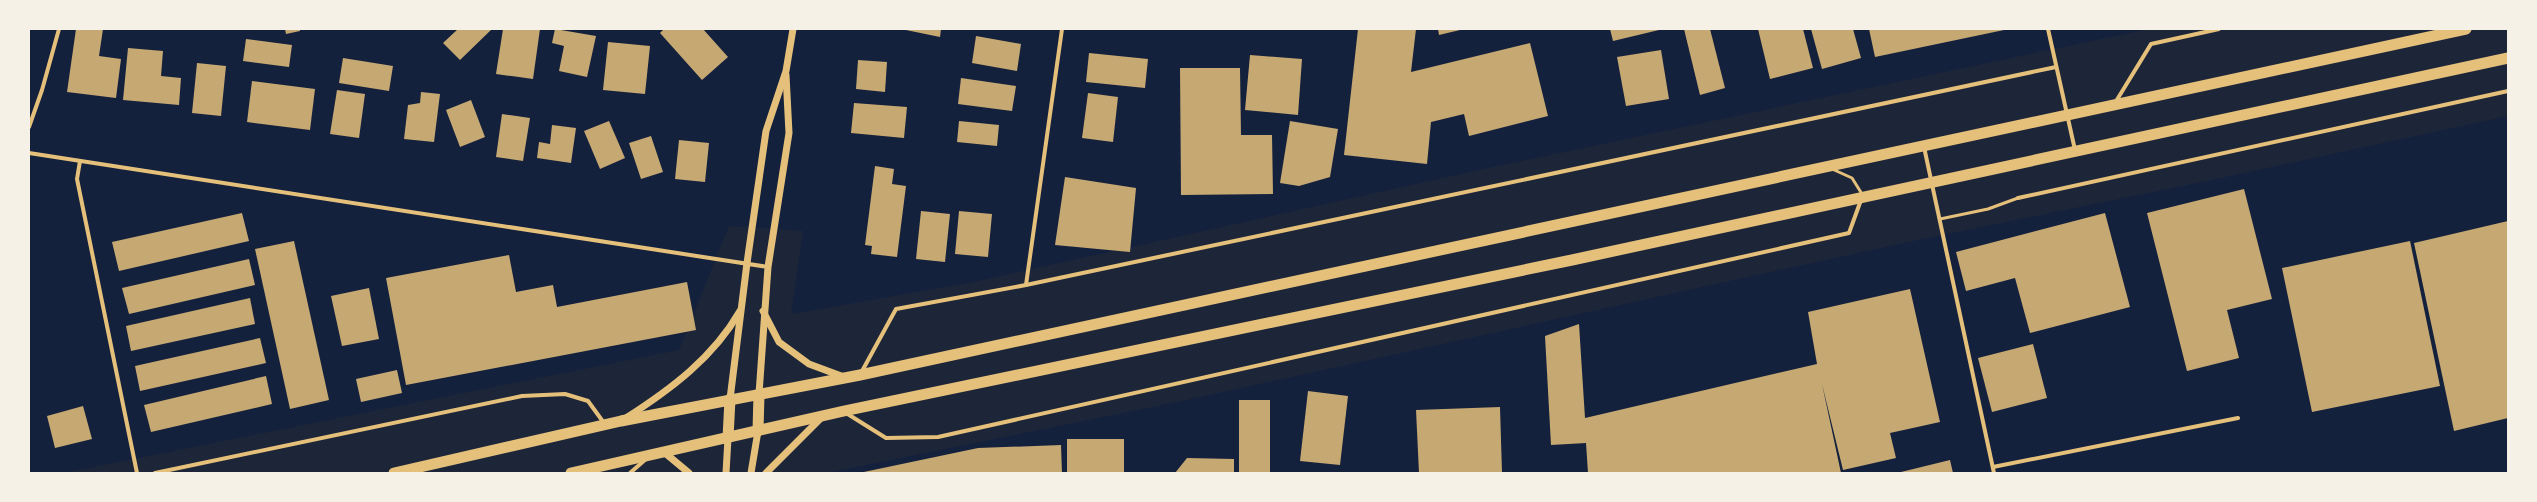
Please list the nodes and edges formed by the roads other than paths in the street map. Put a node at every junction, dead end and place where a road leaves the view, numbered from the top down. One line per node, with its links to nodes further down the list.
1 (59, 29): 13 (street)
2 (793, 29): 9 (street)
3 (1062, 29): 25 (street)
4 (2048, 29): 8 (street)
5 (2219, 29): 11 (street)
6 (2466, 29): 11 (highway)
7 (2508, 58): 15 (highway)
8 (2056, 67): 12 (street); 25 (street)
9 (786, 71): 23 (street); 24 (street)
10 (2508, 91): 21 (street)
11 (2114, 103): 12 (highway)
12 (2067, 115): 14 (highway); 15 (street)
13 (29, 127)
14 (1924, 146): 18 (highway); 19 (street)
15 (2075, 150): 19 (highway)
16 (29, 153): 17 (street)
17 (80, 161): 23 (street); 42 (street)
18 (1828, 167): 20 (lane); 28 (highway)
19 (1932, 181): 20 (highway); 22 (street)
20 (1863, 196): 32 (highway); 32 (street)
21 (2018, 198): 22 (lane)
22 (1940, 219): 41 (street)
23 (747, 263): 24 (street); 26 (street)
24 (768, 267): 27 (street)
25 (1026, 285): 28 (street)
26 (742, 307): 31 (street); 35 (street)
27 (763, 311): 29 (street); 30 (street)
28 (860, 375): 29 (highway)
29 (845, 377): 30 (highway)
30 (759, 394): 31 (highway); 37 (highway)
31 (730, 399): 35 (highway); 38 (highway)
32 (844, 411): 33 (highway)
33 (823, 416): 37 (highway); 50 (street)
34 (2238, 418): 41 (street)
35 (621, 421): 36 (highway)
36 (606, 424): 43 (street); 44 (highway)
37 (758, 431): 38 (highway); 49 (street)
38 (728, 438): 39 (highway); 48 (street)
39 (665, 453): 40 (highway); 47 (street)
40 (650, 456): 45 (highway); 46 (street)
41 (1993, 467): 51 (street)
42 (137, 473)
43 (155, 473)
44 (394, 473)
45 (571, 473)
46 (630, 473)
47 (689, 473)
48 (726, 473)
49 (751, 473)
50 (766, 473)
51 (1994, 473)

